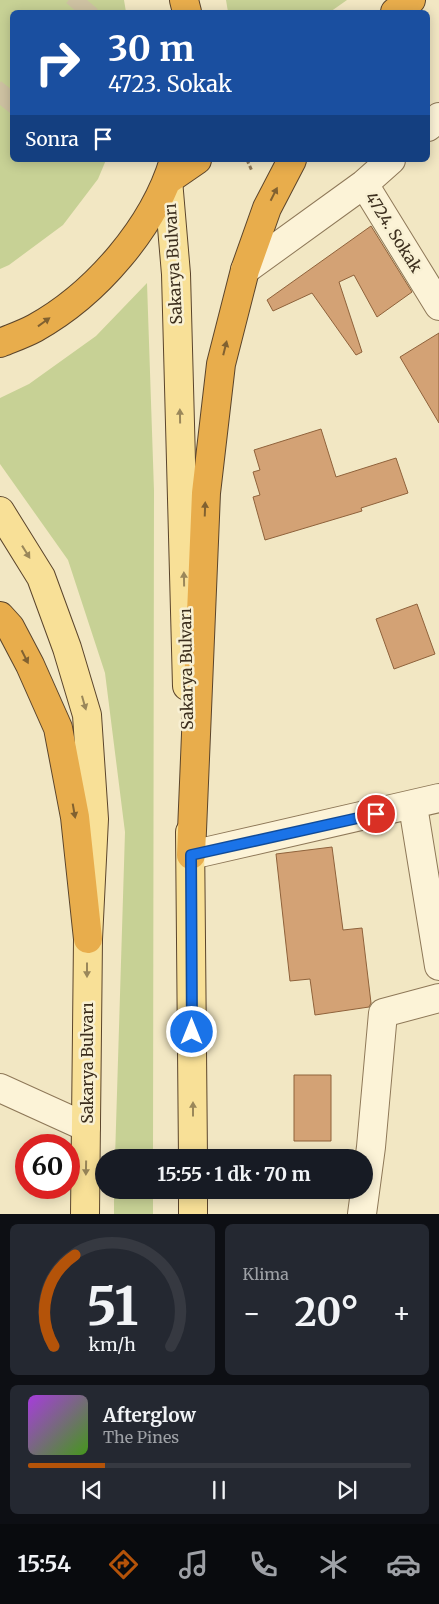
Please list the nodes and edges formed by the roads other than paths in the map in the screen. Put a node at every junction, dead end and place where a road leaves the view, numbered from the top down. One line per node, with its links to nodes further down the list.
1 (411, 0): 2 (highway)
2 (398, 10)
3 (192, 162): 6 (highway)
4 (291, 162): 8 (highway, one-way to 4)
5 (389, 162): 7 (street)
6 (171, 170): 10 (highway, one-way to 6); 15 (main road, Sakarya Bulvarı, one-way to 6)
7 (364, 184): 8 (street); 9 (street, 4724. Sokak)
8 (245, 270): 15 (highway, one-way to 8)
9 (439, 306)
10 (0, 343)
11 (0, 511): 16 (main road, Sakarya Bulvarı, one-way to 16)
12 (0, 616): 16 (highway, one-way to 16)
13 (439, 798): 14 (street)
14 (412, 806): 15 (street); 17 (street)
15 (191, 855): 21 (main road, Sakarya Bulvarı, one-way to 15)
16 (88, 939): 20 (main road, Sakarya Bulvarı, one-way to 20)
17 (439, 966)
18 (439, 998): 25 (street)
19 (0, 1088): 20 (street)
20 (86, 1127): 23 (main road, Sakarya Bulvarı, one-way to 23)
21 (193, 1149)
22 (193, 1199): 24 (main road)
23 (85, 1214)
24 (193, 1214)
25 (362, 1214)

